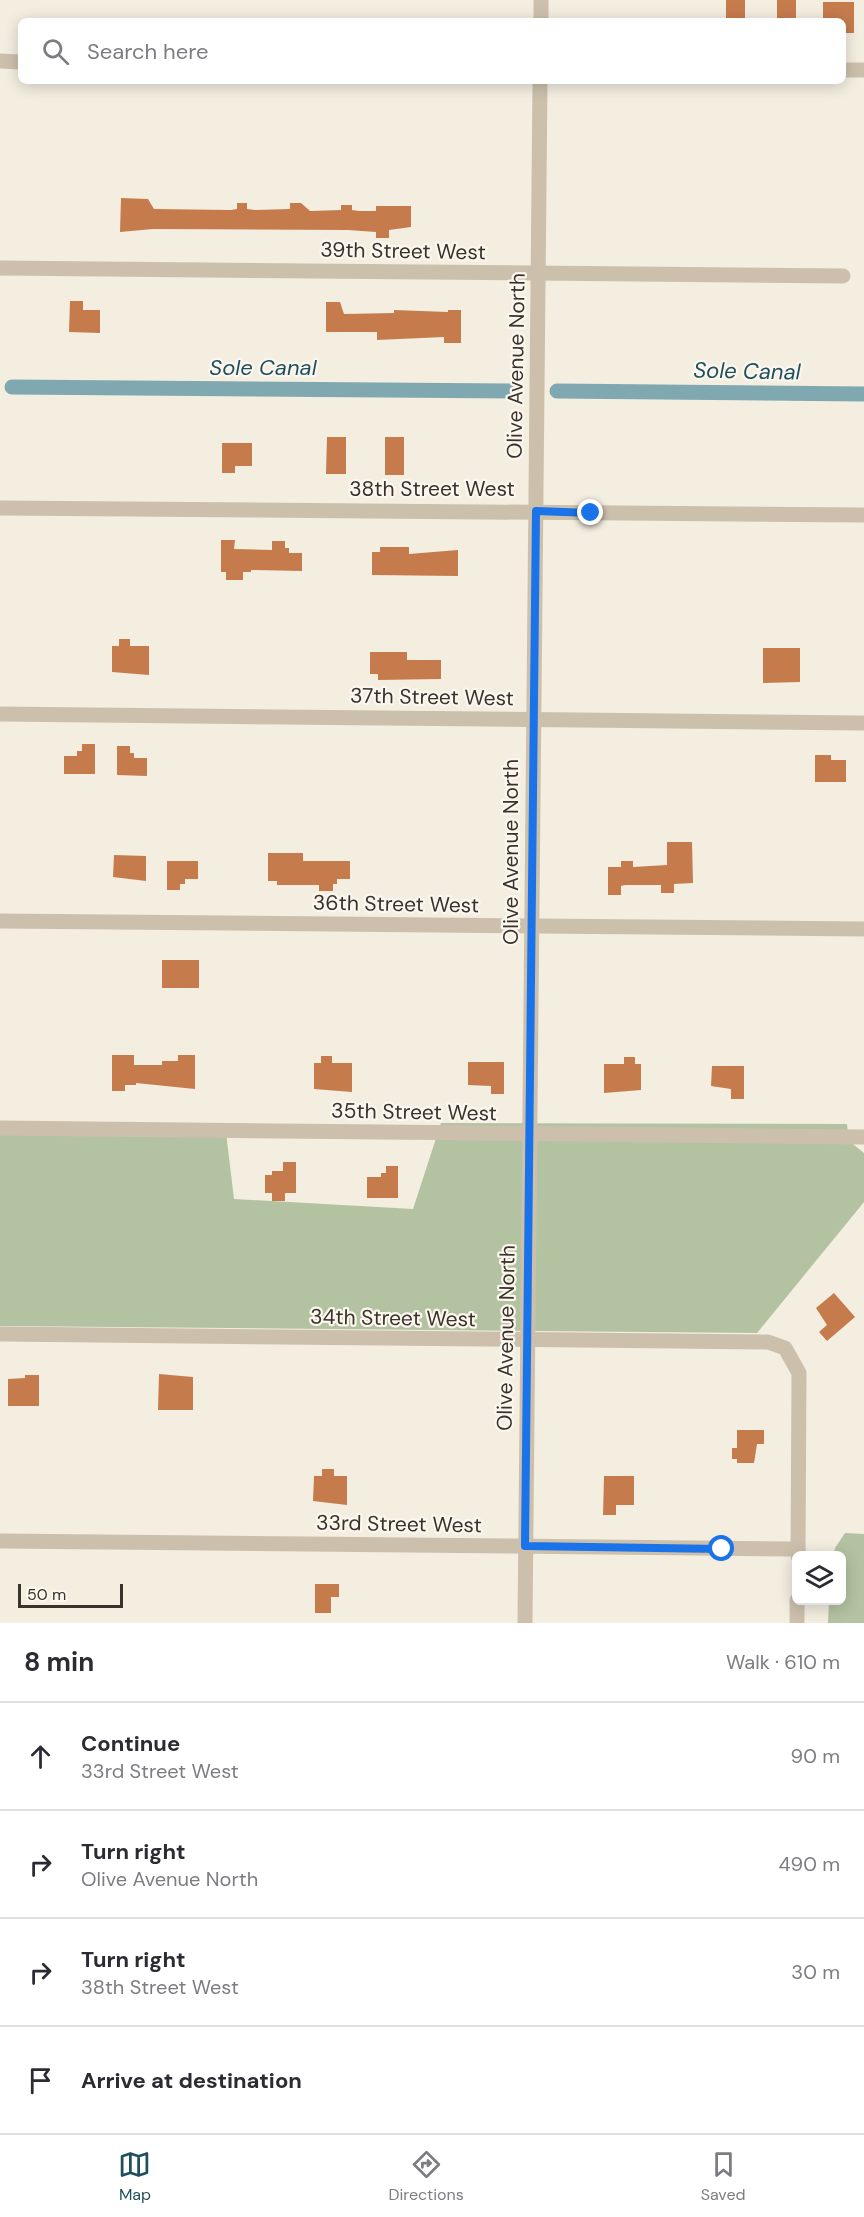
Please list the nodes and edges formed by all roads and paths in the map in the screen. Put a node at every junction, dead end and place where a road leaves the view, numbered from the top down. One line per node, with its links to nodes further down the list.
1 (541, 0): 2 (street)
2 (541, 18)
3 (0, 61): 4 (street)
4 (18, 62)
5 (846, 70): 6 (street)
6 (864, 70)
7 (540, 84): 9 (street, Olive Avenue North)
8 (0, 268): 9 (street, 39th Street West)
9 (538, 273): 10 (street, 39th Street West); 12 (street, Olive Avenue North)
10 (843, 276)
11 (0, 508): 12 (street, 38th Street West)
12 (536, 511): 13 (street, 38th Street West); 15 (street, Olive Avenue North)
13 (864, 515)
14 (0, 714): 15 (street, 37th Street West)
15 (533, 719): 16 (street, 37th Street West); 18 (street, Olive Avenue North)
16 (864, 723)
17 (0, 921): 18 (street, 36th Street West)
18 (532, 927): 19 (street, 36th Street West); 21 (street, Olive Avenue North)
19 (864, 929)
20 (0, 1128): 21 (street, 35th Street West)
21 (529, 1134): 22 (street, 35th Street West); 24 (street, Olive Avenue North)
22 (864, 1137)
23 (0, 1334): 24 (street, 34th Street West)
24 (527, 1340): 26 (street, Olive Avenue North); 27 (street, 34th Street West)
25 (0, 1541): 26 (street, 33rd Street West)
26 (525, 1546): 28 (street, 33rd Street West); 30 (street, Olive Avenue North)
27 (798, 1551)
28 (792, 1552)
29 (797, 1605): 31 (street)
30 (525, 1623)
31 (797, 1623)

